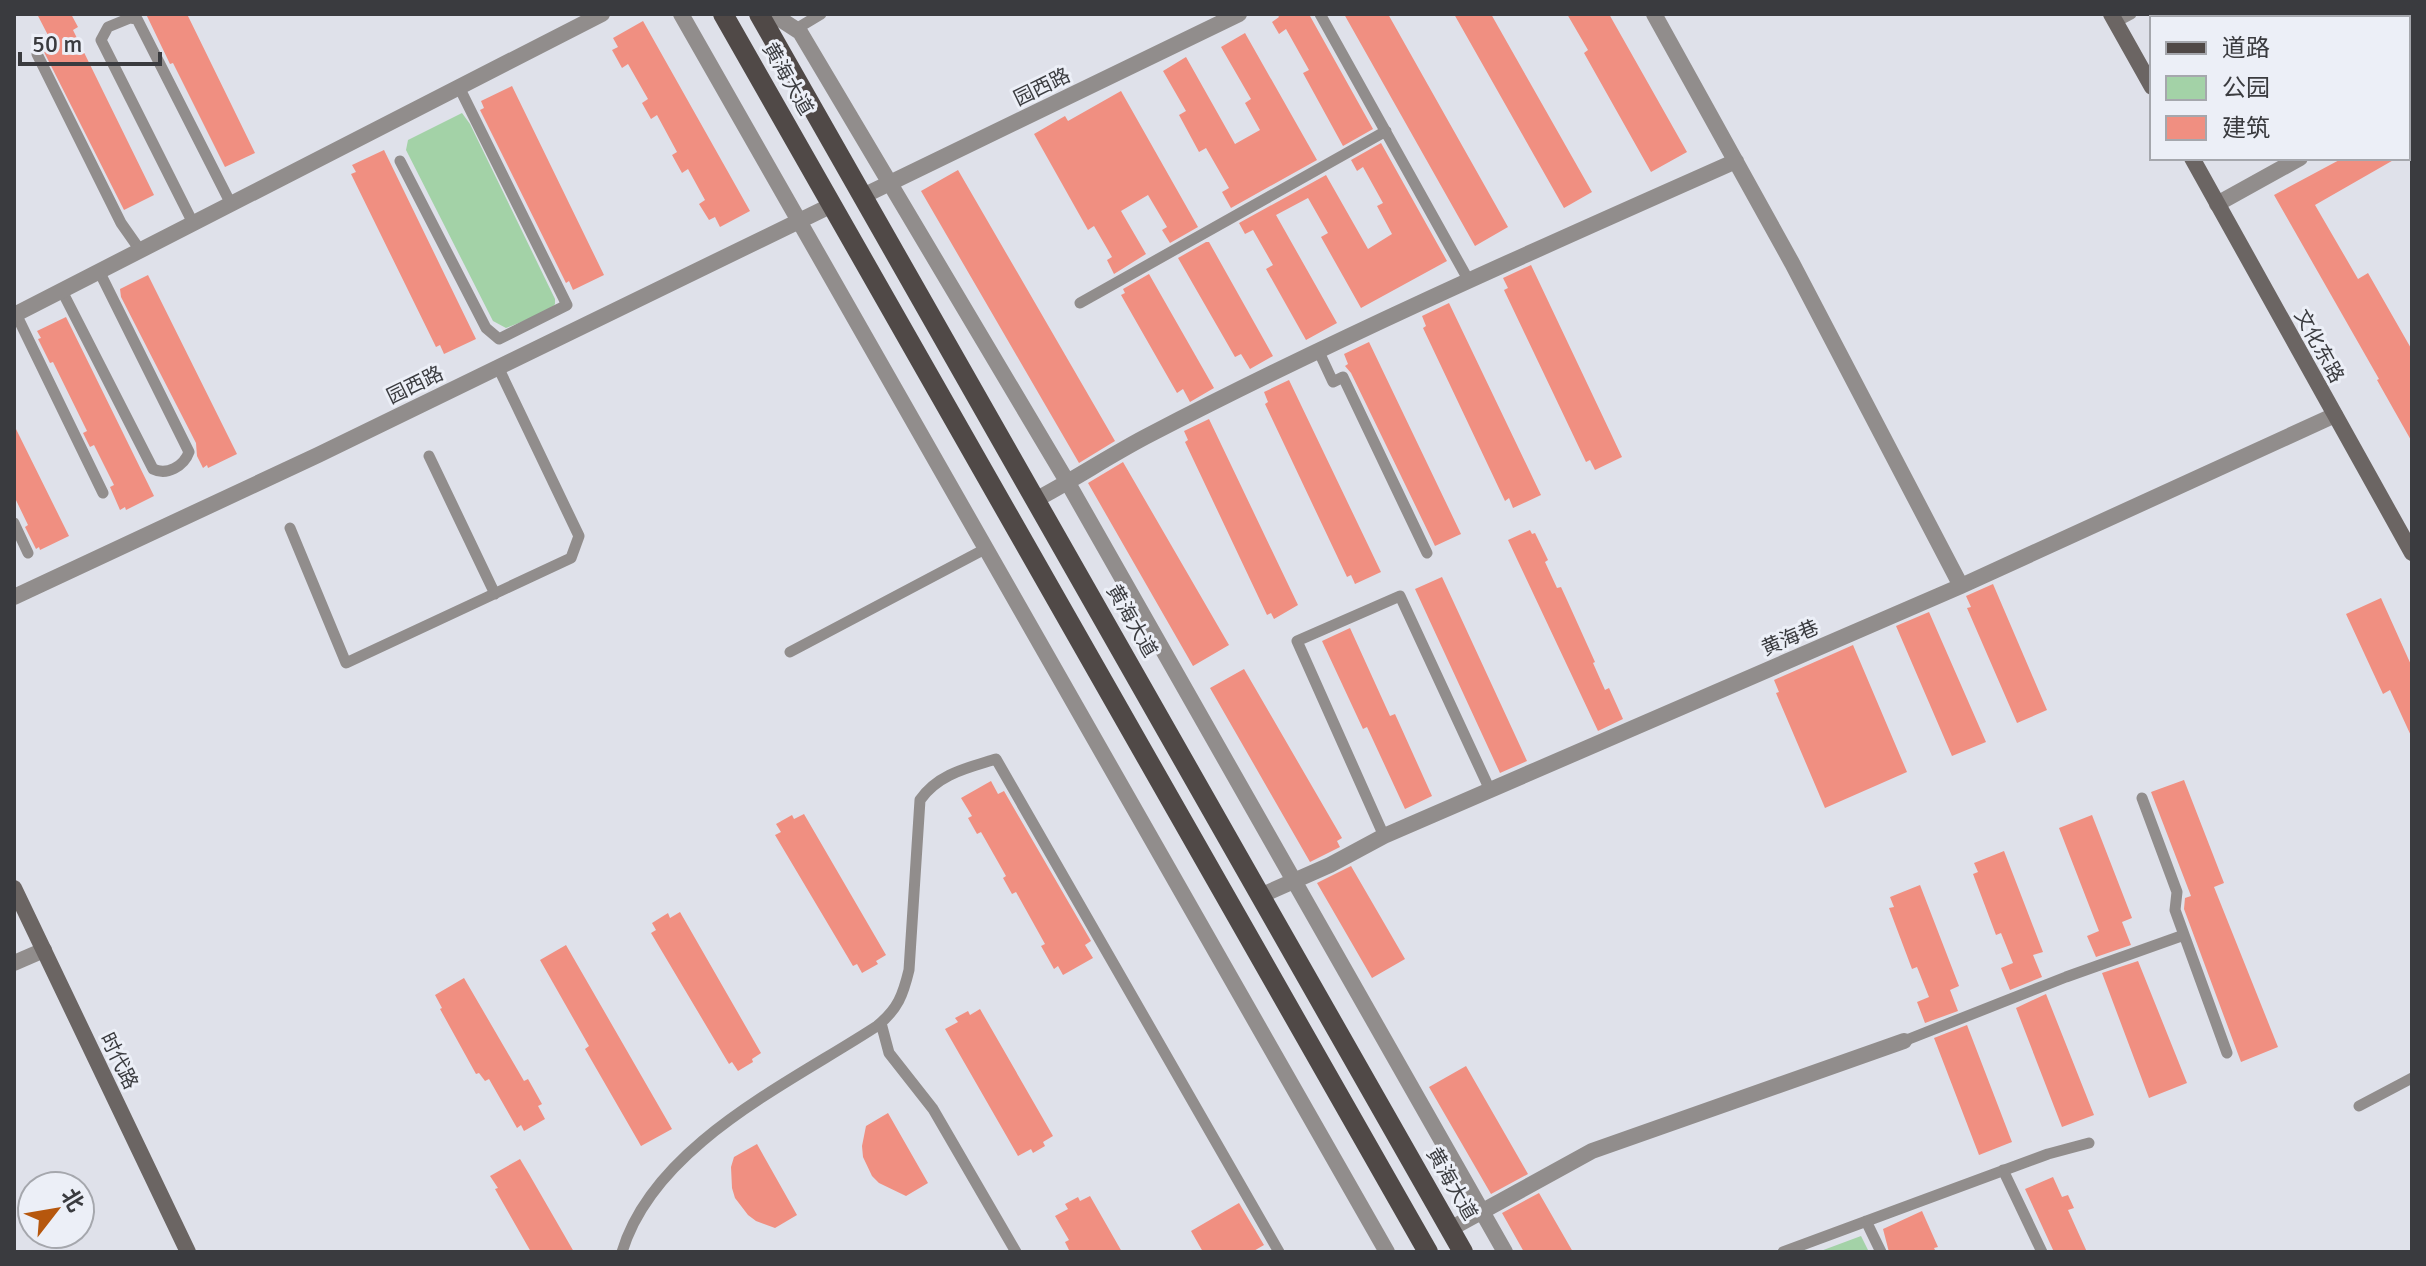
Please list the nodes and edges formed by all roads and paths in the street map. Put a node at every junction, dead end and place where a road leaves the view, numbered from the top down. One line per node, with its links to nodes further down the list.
1 (602, 14): 14 (street)
2 (681, 14): 25 (street)
3 (723, 14): 24 (main road, 黄海大道)
4 (759, 14): 21 (main road, 黄海大道)
5 (777, 14): 11 (street)
6 (821, 14): 11 (lane)
7 (1239, 14): 20 (street, 园西路)
8 (1320, 14): 15 (lane)
9 (1654, 14): 19 (street)
10 (2120, 17): 13 (street)
11 (796, 29): 20 (street)
12 (37, 54): 27 (lane)
13 (2150, 83)
14 (459, 87): 18 (lane); 22 (street)
15 (1386, 131): 29 (lane); 31 (lane)
16 (2193, 160): 23 (street, 文化东路)
17 (2296, 160): 23 (street)
18 (400, 161)
19 (1736, 161): 29 (street); 46 (street)
20 (890, 183): 21 (street, 园西路); 37 (street)
21 (863, 196): 39 (main road, 黄海大道)
22 (231, 204): 26 (street); 26 (lane)
23 (2217, 204): 35 (street, 文化东路)
24 (832, 205): 25 (street, 园西路); 74 (main road, 黄海大道)
25 (799, 221): 34 (street, 园西路); 42 (street)
26 (193, 223): 27 (street)
27 (140, 250): 28 (street)
28 (99, 271): 30 (street); 30 (lane)
29 (1469, 281): 33 (street)
30 (62, 291): 32 (street)
31 (1080, 303)
32 (15, 314): 38 (lane)
33 (1319, 352): 37 (street); 44 (lane)
34 (498, 367): 47 (lane); 48 (street, 园西路)
35 (2335, 415): 45 (street, 文化东路); 46 (street, 黄海巷)
36 (429, 456): 47 (lane)
37 (1068, 483): 39 (street); 53 (street)
38 (103, 493)
39 (1035, 500): 55 (main road, 黄海大道)
40 (14, 523): 43 (lane)
41 (290, 528): 47 (lane)
42 (985, 549): 49 (lane); 73 (street)
43 (28, 553)
44 (1427, 553)
45 (2412, 553)
46 (1961, 586): 50 (street, 黄海巷)
47 (495, 594)
48 (14, 597)
49 (790, 652)
50 (1490, 790): 52 (street, 黄海巷); 52 (lane)
51 (2142, 798): 56 (lane)
52 (1384, 836): 53 (street, 黄海巷)
53 (1294, 881): 55 (street, 黄海巷); 66 (street)
54 (14, 888): 57 (street, 时代路)
55 (1260, 896): 68 (main road, 黄海大道)
56 (2184, 935): 60 (lane); 61 (lane)
57 (44, 950): 58 (street); 69 (street, 时代路)
58 (14, 963)
59 (881, 1023): 70 (lane); 71 (lane); 72 (lane)
60 (1904, 1041): 66 (street)
61 (2227, 1053)
62 (2412, 1078): 63 (lane)
63 (2359, 1106)
64 (2089, 1143): 65 (lane)
65 (2003, 1170): 67 (lane); 79 (lane)
66 (1482, 1212): 68 (street); 76 (street)
67 (1866, 1221): 77 (lane); 78 (lane)
68 (1450, 1229): 75 (main road, 黄海大道)
69 (188, 1252)
70 (622, 1252)
71 (1016, 1252)
72 (1279, 1252)
73 (1387, 1252)
74 (1428, 1252)
75 (1463, 1252)
76 (1505, 1252)
77 (1783, 1252)
78 (1881, 1252)
79 (2042, 1252)

